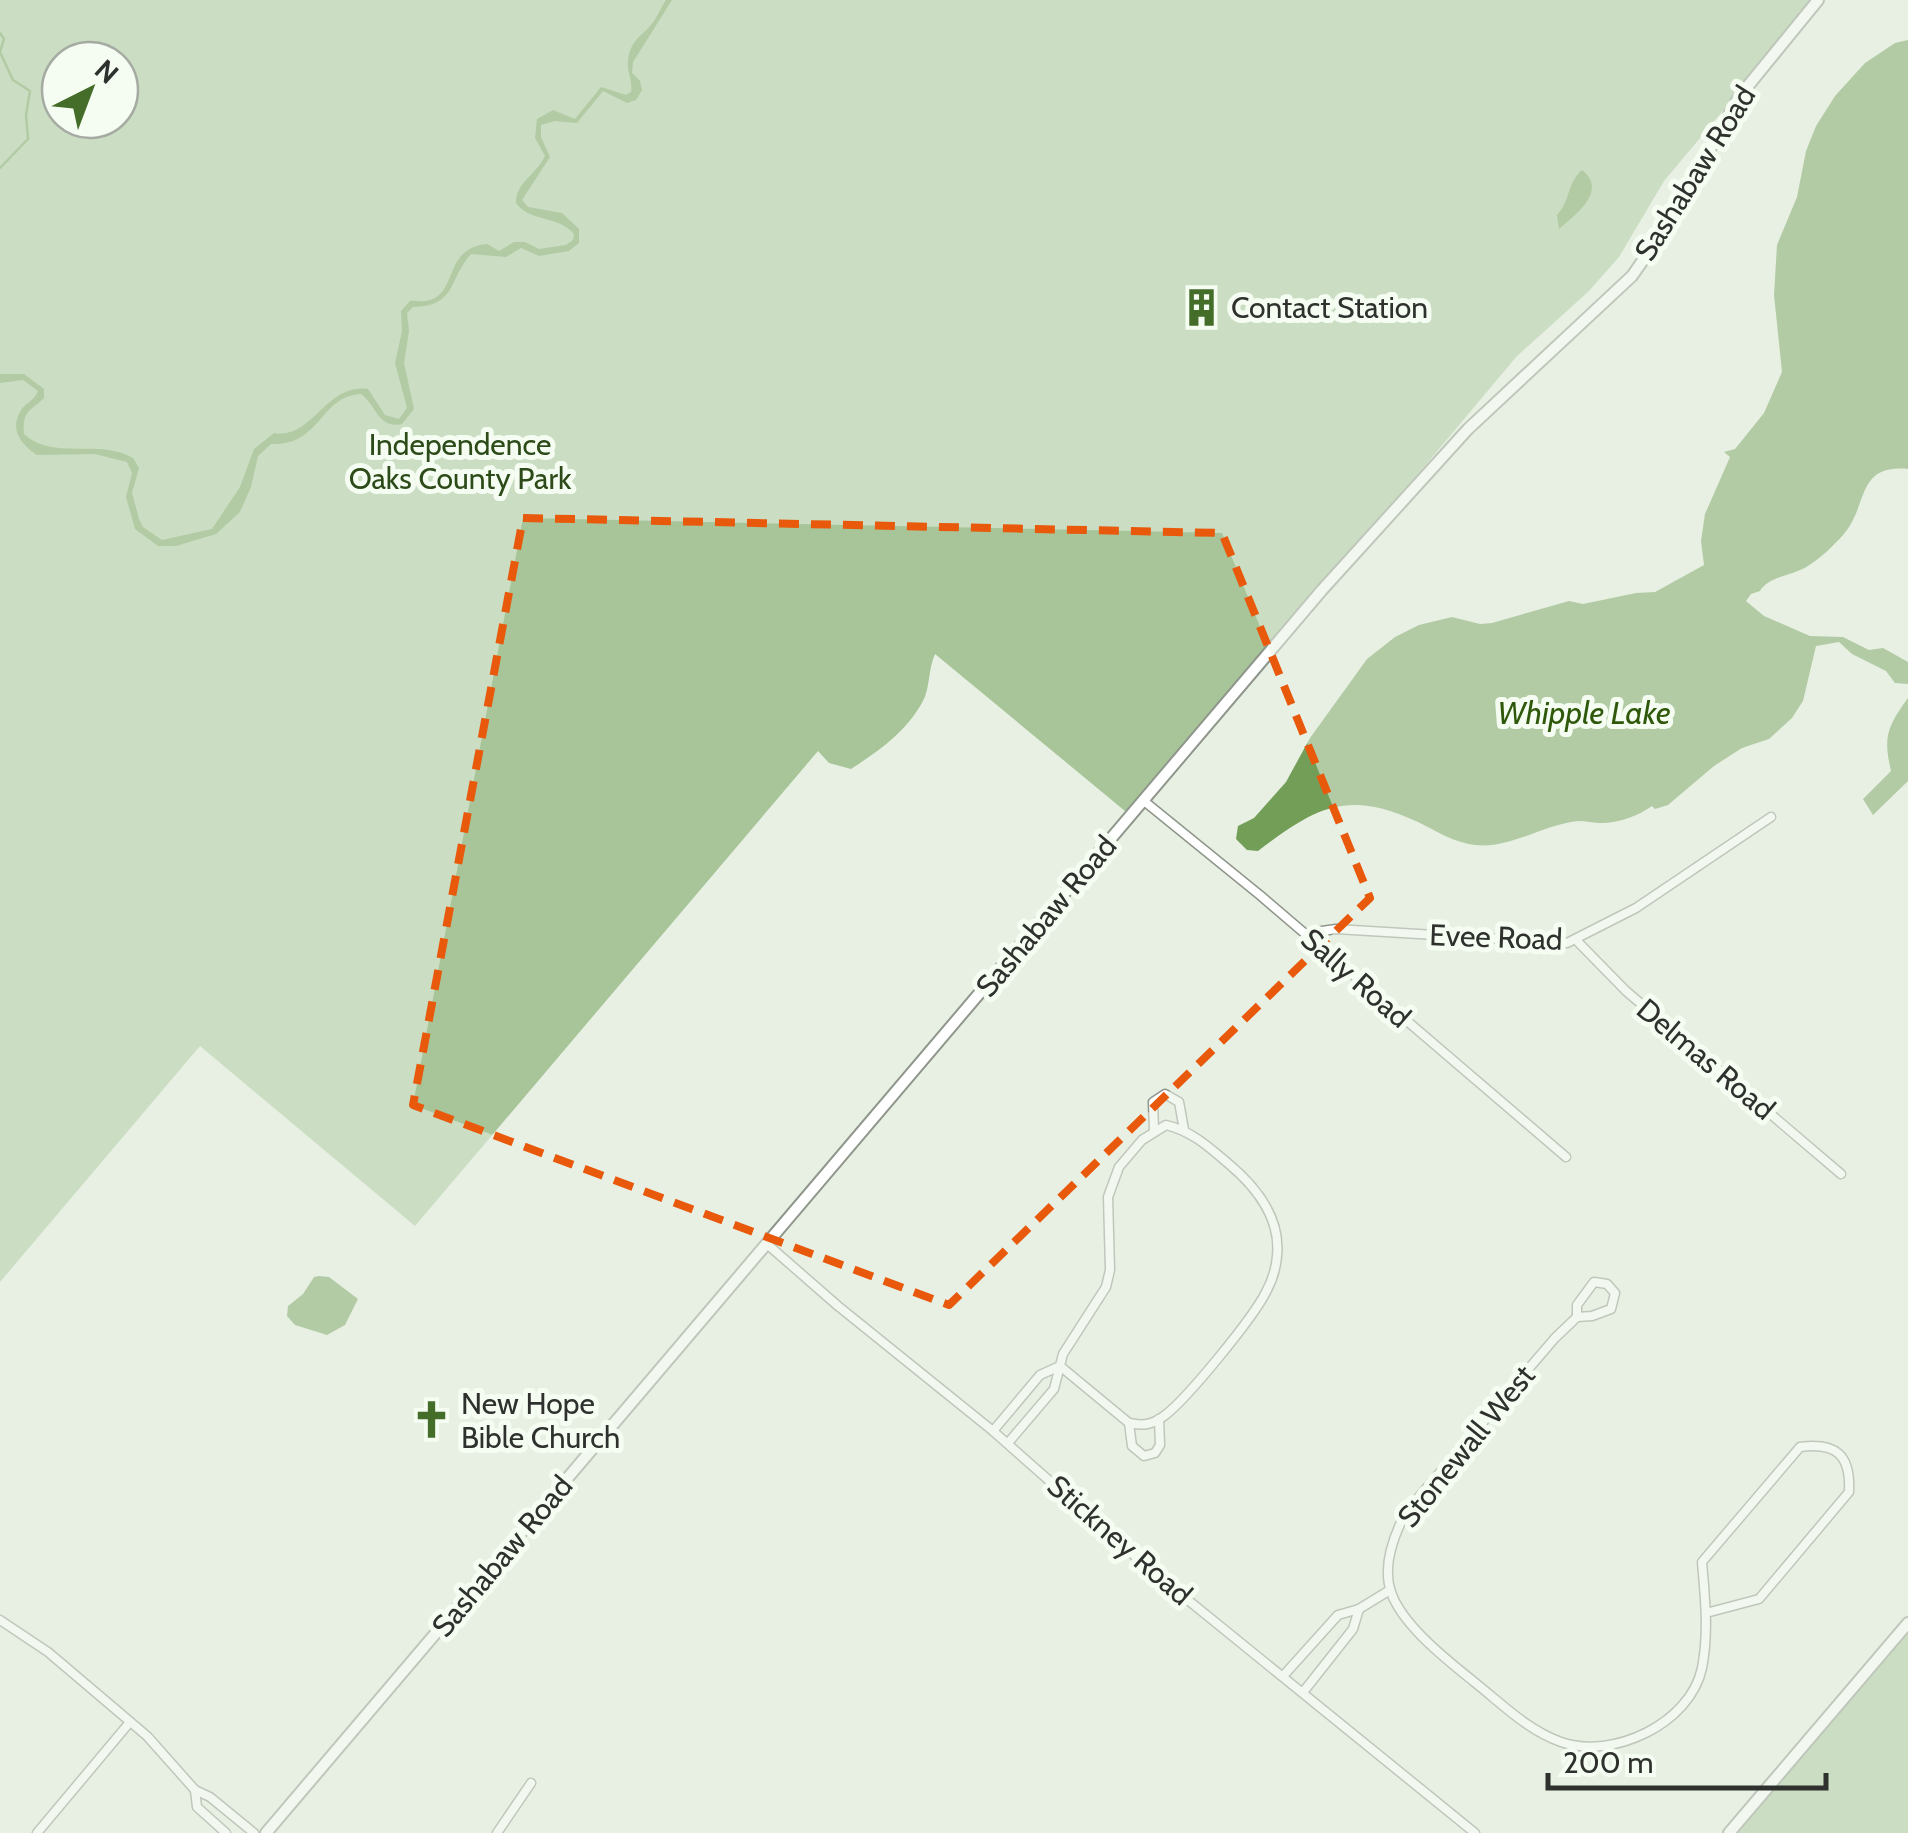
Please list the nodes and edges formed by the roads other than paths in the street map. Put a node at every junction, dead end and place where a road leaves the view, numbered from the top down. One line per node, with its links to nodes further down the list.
1 (1818, 0): 2 (main road, Sashabaw Road)
2 (1144, 801): 4 (street, Sally Road); 10 (main road, Sashabaw Road)
3 (1771, 816): 5 (street, Evee Road)
4 (1309, 938): 5 (street, Evee Road); 8 (street, Sally Road)
5 (1576, 940): 9 (street, Delmas Road)
6 (1184, 1130): 7 (street); 7 (street); 13 (street)
7 (1154, 1131): 12 (street)
8 (1566, 1158)
9 (1841, 1174)
10 (768, 1244): 15 (street, Stickney Road); 32 (main road, Sashabaw Road)
11 (1578, 1317): 11 (street); 17 (street, Stonewall West)
12 (1060, 1366): 14 (street); 15 (street); 16 (street)
13 (1159, 1419): 14 (street); 14 (street)
14 (1129, 1423)
15 (993, 1430): 16 (street, Stickney Road)
16 (1008, 1443): 24 (street, Stickney Road)
17 (1390, 1590): 18 (street); 19 (street)
18 (1359, 1609): 22 (street); 23 (street)
19 (1706, 1613): 19 (street)
20 (0, 1620): 26 (street)
21 (1908, 1624): 35 (main road)
22 (1313, 1643): 23 (street); 24 (street)
23 (1330, 1657): 25 (street)
24 (1284, 1675): 25 (street, Stickney Road)
25 (1304, 1691): 34 (street, Stickney Road)
26 (130, 1722): 28 (street); 29 (street)
27 (532, 1783): 33 (street)
28 (195, 1790): 30 (street); 31 (street)
29 (36, 1833)
30 (226, 1833)
31 (254, 1833)
32 (266, 1833)
33 (496, 1833)
34 (1474, 1833)
35 (1729, 1833)

